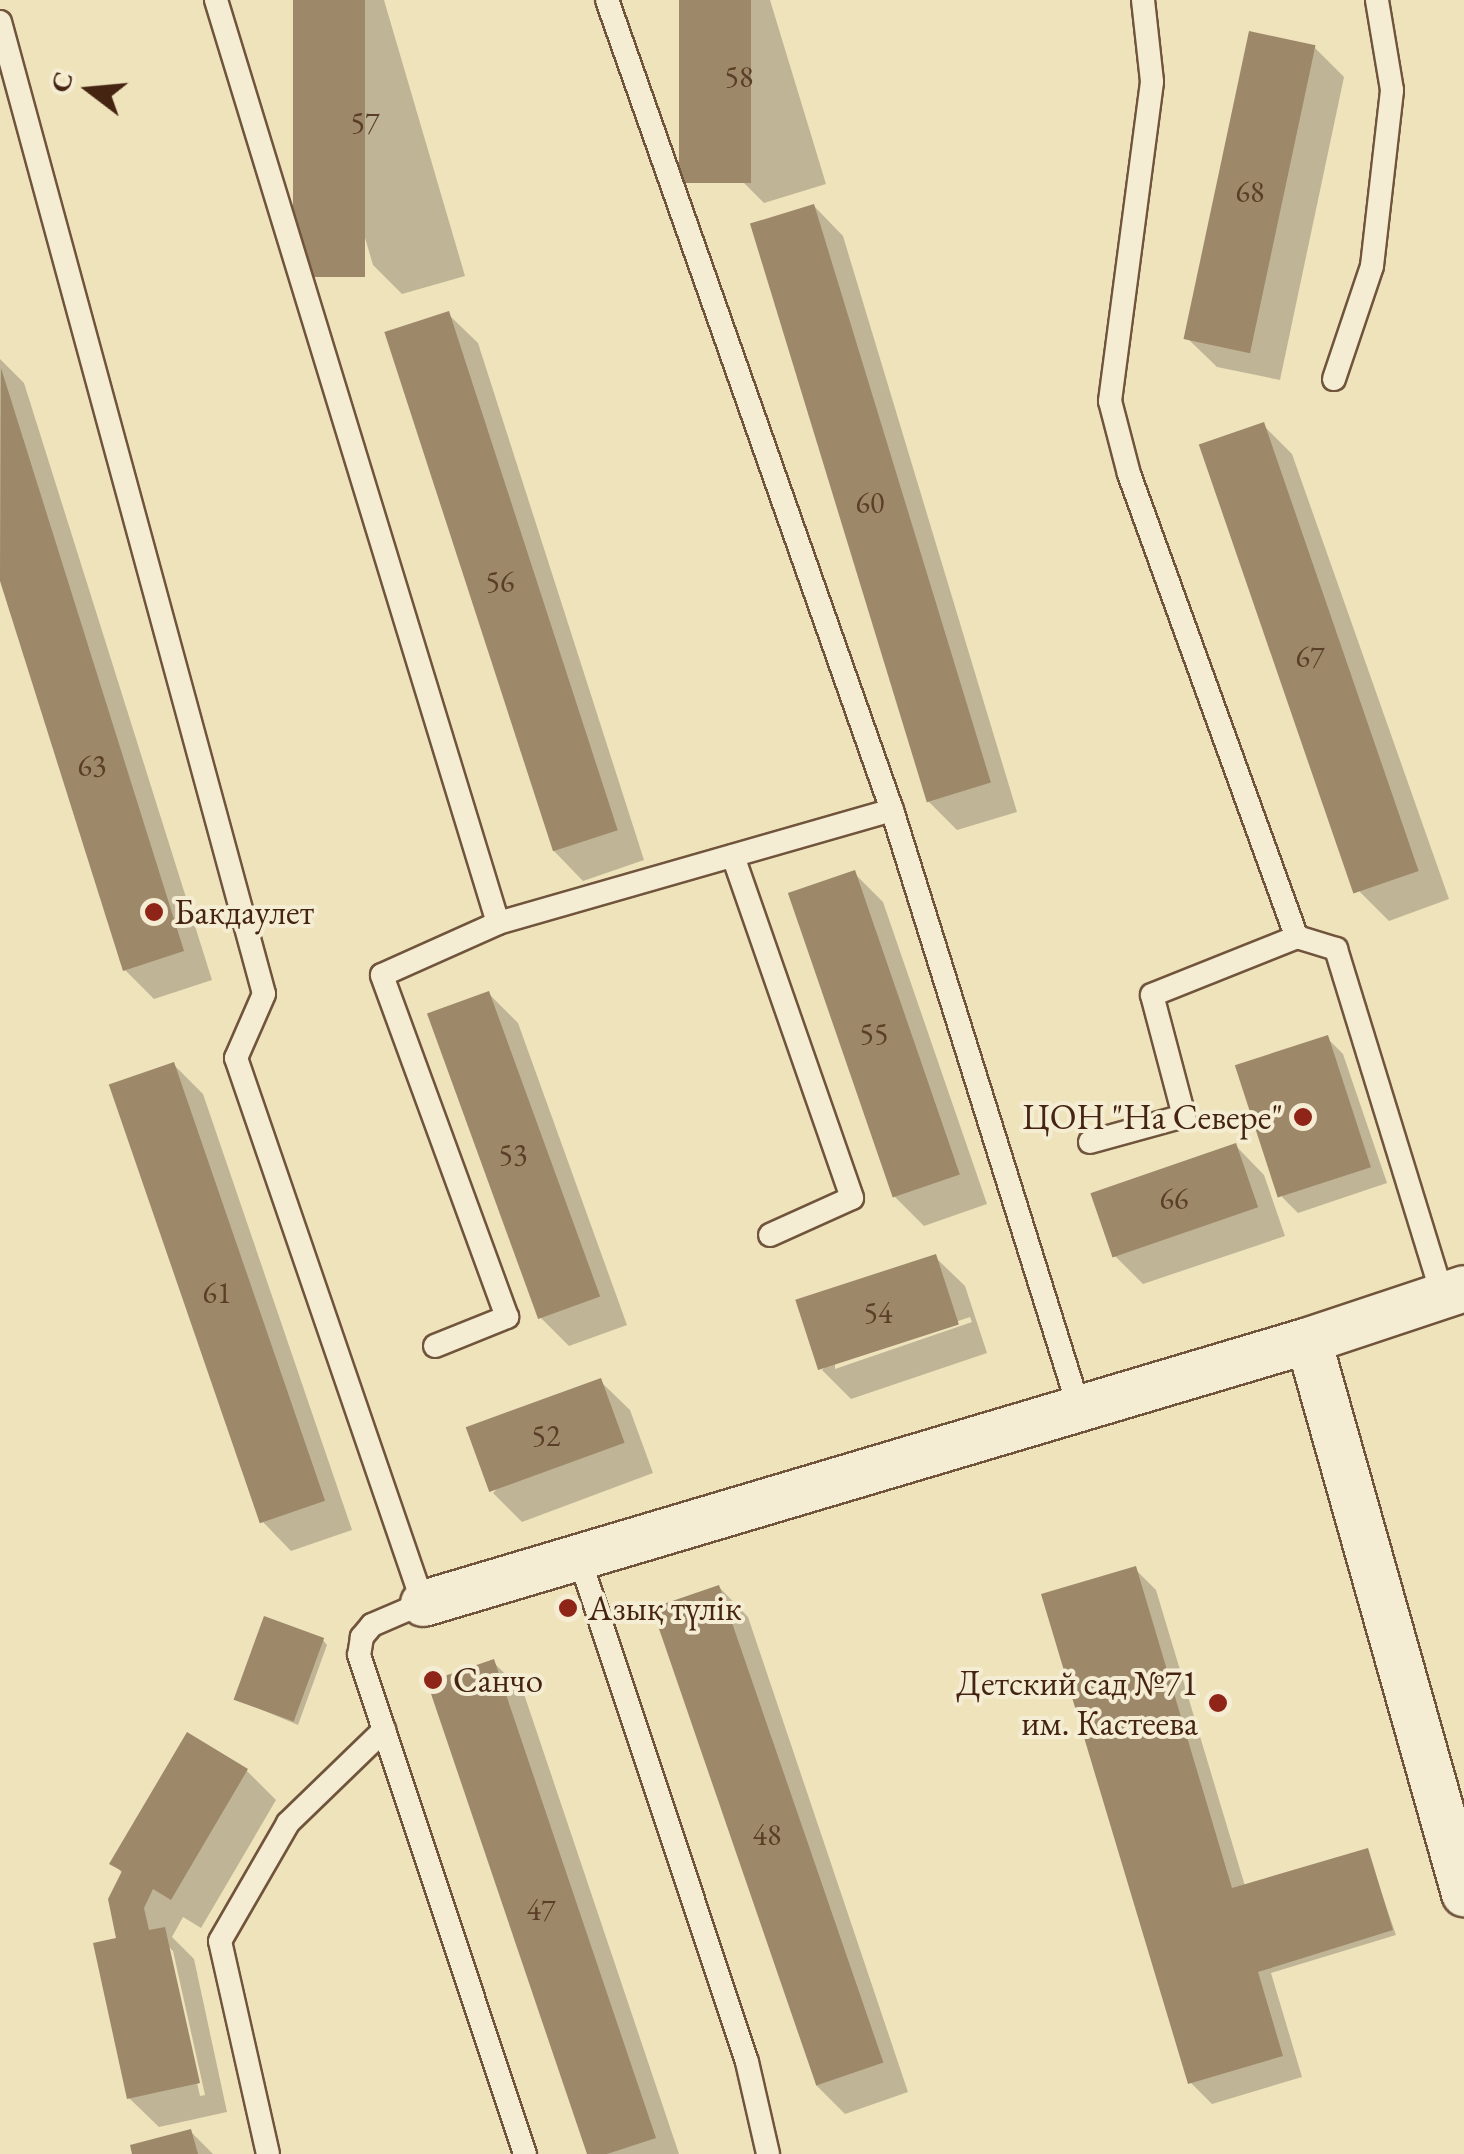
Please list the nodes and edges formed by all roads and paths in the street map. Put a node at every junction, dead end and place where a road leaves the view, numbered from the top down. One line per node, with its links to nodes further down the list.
1 (216, 0): 9 (lane)
2 (607, 0): 7 (lane)
3 (1142, 0): 10 (lane)
4 (1377, 0): 6 (lane)
5 (0, 22): 18 (lane)
6 (1334, 380)
7 (892, 810): 8 (lane); 16 (lane)
8 (733, 856): 9 (lane); 12 (lane)
9 (498, 923): 15 (lane)
10 (1297, 937): 11 (lane); 13 (lane)
11 (1090, 1142)
12 (770, 1235)
13 (1453, 1291): 14 (street)
14 (1308, 1340): 16 (street); 20 (street)
15 (435, 1346)
16 (1079, 1408): 17 (street)
17 (579, 1557): 18 (street); 23 (lane)
18 (423, 1603): 19 (lane)
19 (384, 1730): 21 (lane); 22 (lane)
20 (1464, 1893)
21 (268, 2154)
22 (526, 2154)
23 (768, 2154)

